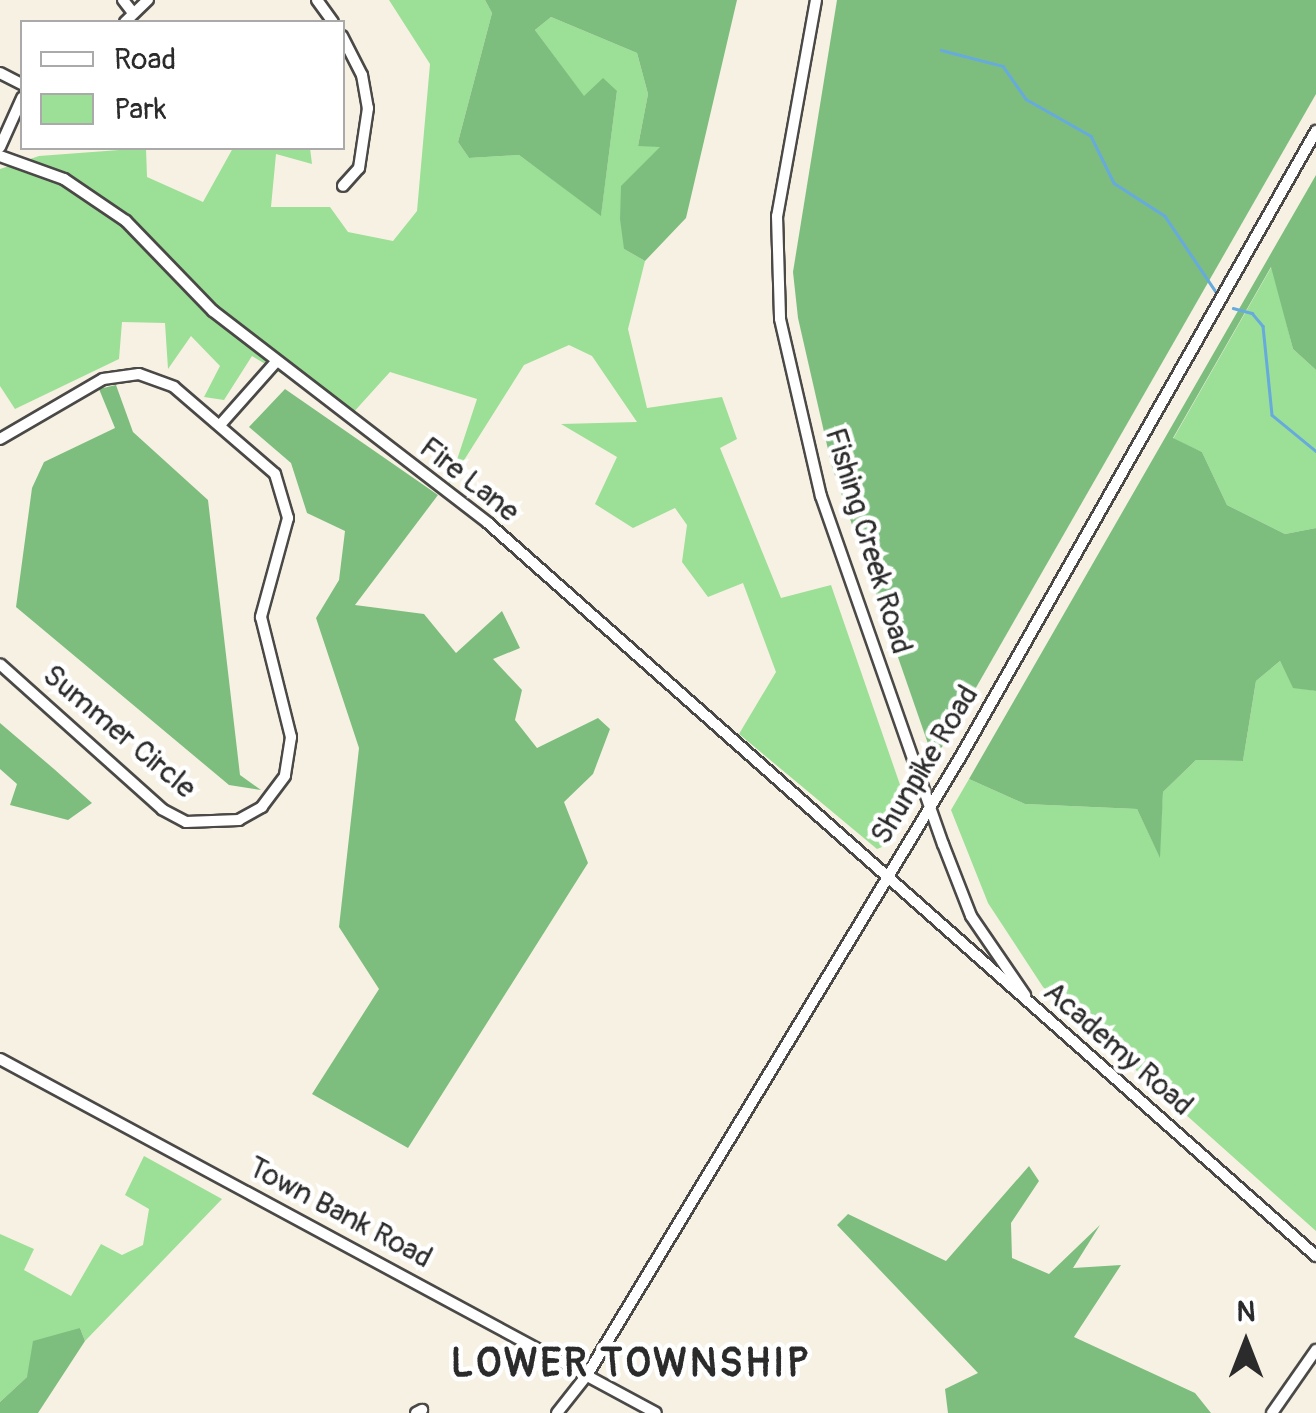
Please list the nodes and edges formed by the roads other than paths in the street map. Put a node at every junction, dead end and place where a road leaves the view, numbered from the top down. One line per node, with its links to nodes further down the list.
1 (124, 0): 4 (street)
2 (148, 0): 4 (street)
3 (816, 0): 15 (street, Fishing Creek Road)
4 (129, 18)
5 (345, 42): 10 (street)
6 (20, 102): 8 (street)
7 (1316, 131): 15 (street, Shunpike Road)
8 (0, 147)
9 (0, 156): 11 (street, Fire Lane)
10 (343, 186)
11 (276, 362): 12 (street); 16 (street, Fire Lane)
12 (220, 425): 13 (street, Summer Circle); 14 (street, Summer Circle)
13 (0, 439)
14 (0, 664)
15 (930, 807): 16 (street, Shunpike Road); 17 (street, Fishing Creek Road)
16 (887, 878): 17 (street, Academy Road); 21 (street, Shunpike Road)
17 (1034, 1008): 19 (street, Academy Road)
18 (0, 1060): 21 (street, Town Bank Road)
19 (1316, 1256)
20 (1316, 1350): 24 (street)
21 (587, 1375): 22 (street, Shunpike Road); 23 (street, Town Bank Road)
22 (557, 1413)
23 (656, 1413)
24 (1272, 1413)

